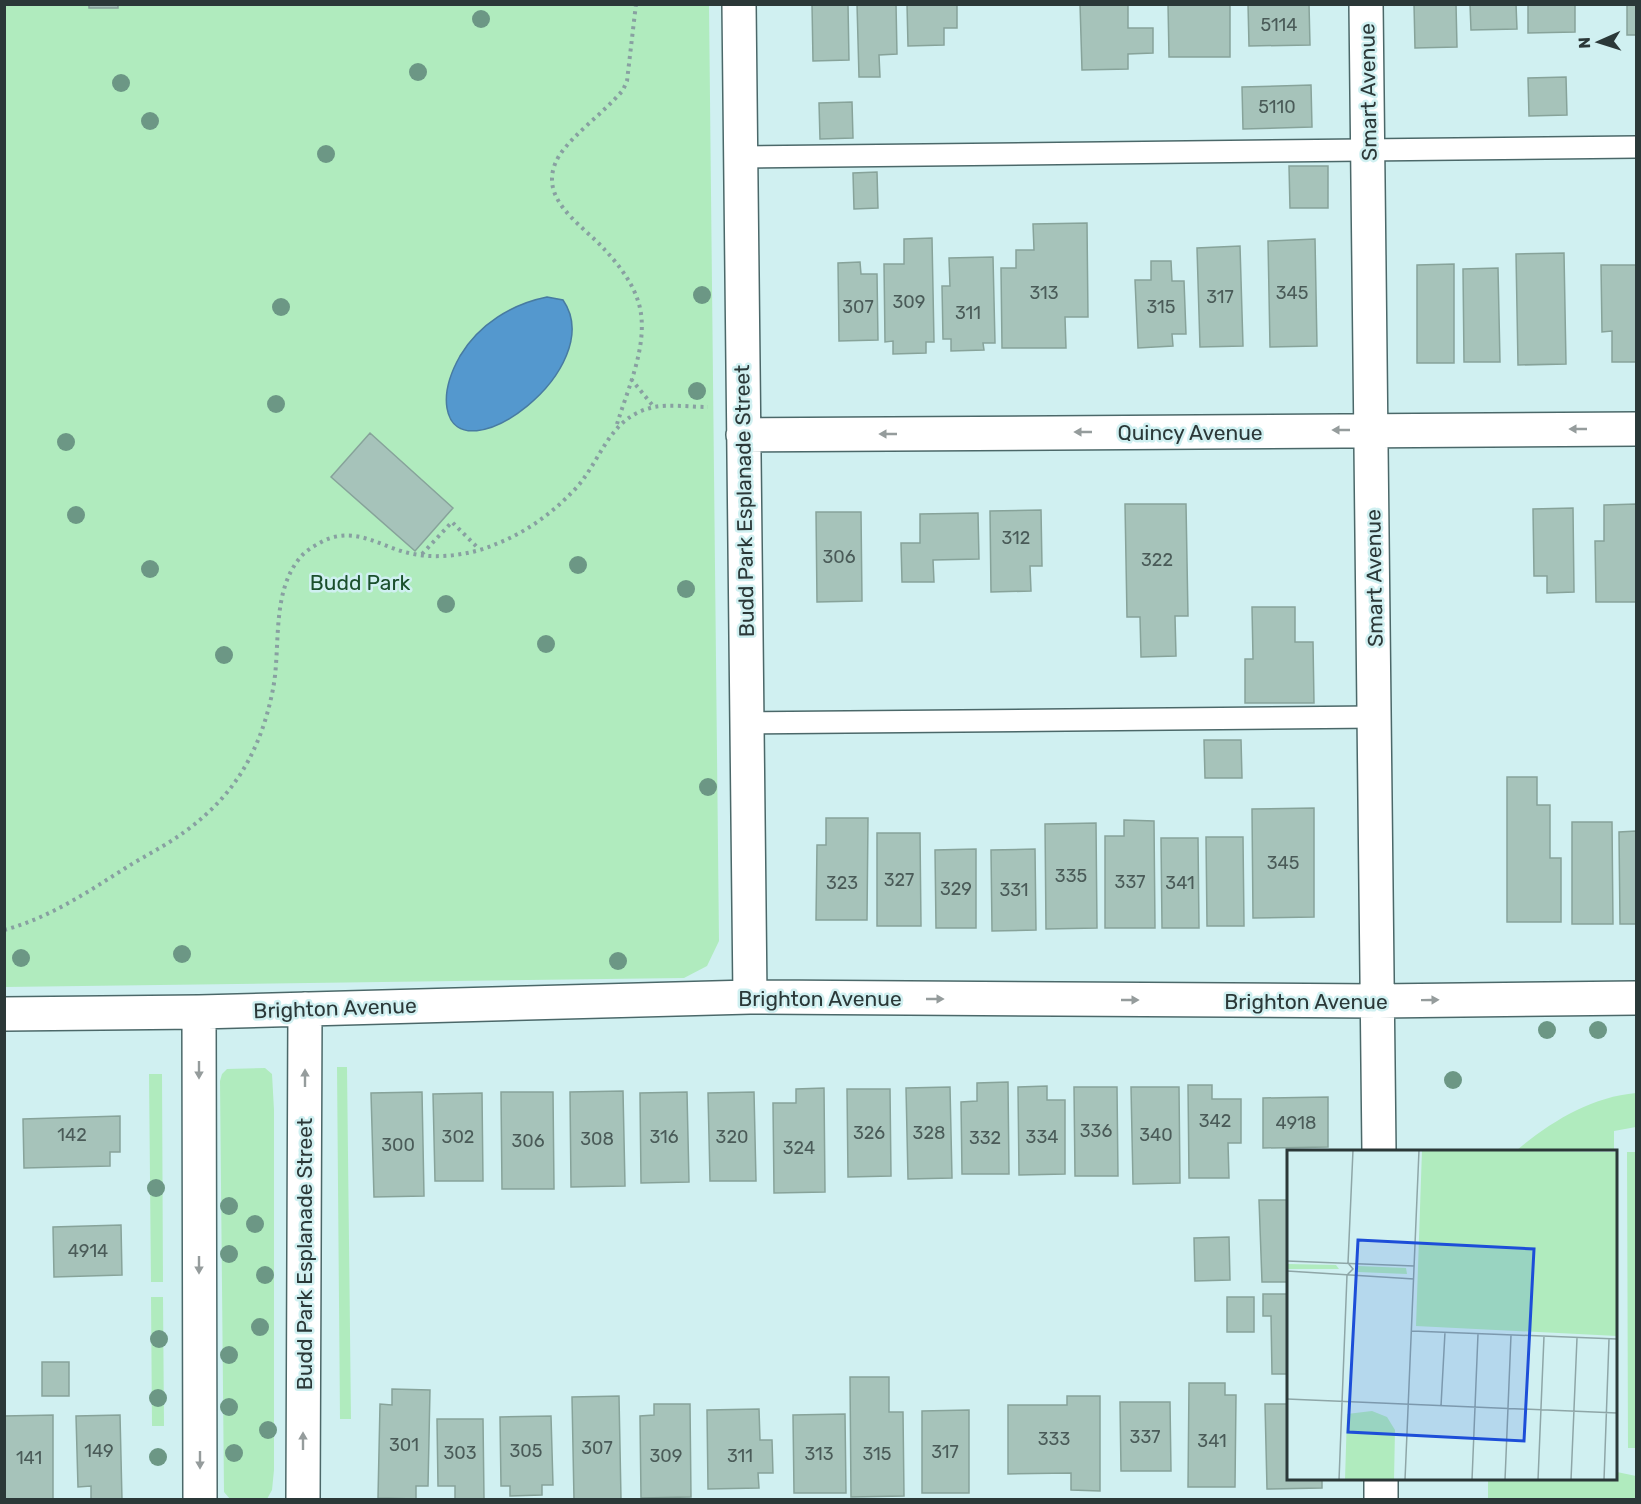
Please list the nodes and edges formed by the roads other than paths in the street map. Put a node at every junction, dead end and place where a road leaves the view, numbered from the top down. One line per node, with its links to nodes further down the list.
1 (739, 4): 5 (street, Budd Park Esplanade Street)
2 (1366, 4): 4 (street, Smart Avenue)
3 (1636, 147): 4 (lane)
4 (1369, 149): 5 (lane); 7 (street, Smart Avenue)
5 (740, 157): 8 (street, Budd Park Esplanade Street)
6 (1636, 429): 7 (street, Quincy Avenue, one-way to 7)
7 (1373, 430): 8 (street, Quincy Avenue, one-way to 8); 9 (street, Smart Avenue)
8 (744, 435): 10 (street, Budd Park Esplanade Street)
9 (1376, 717): 10 (lane); 13 (street, Smart Avenue)
10 (747, 723): 11 (street, Budd Park Esplanade Street)
11 (750, 998): 13 (street, Brighton Avenue, one-way to 13); 14 (street, Brighton Avenue)
12 (1636, 998): 13 (street, Brighton Avenue, one-way to 12)
13 (1378, 1001): 17 (street, Smart Avenue)
14 (305, 1009): 15 (street, Brighton Avenue); 20 (street, Budd Park Esplanade Street, one-way to 14)
15 (199, 1012): 16 (street, Brighton Avenue); 19 (street, one-way to 19)
16 (4, 1014)
17 (1379, 1150)
18 (1381, 1480): 21 (street)
19 (200, 1500)
20 (303, 1500)
21 (1381, 1500)

